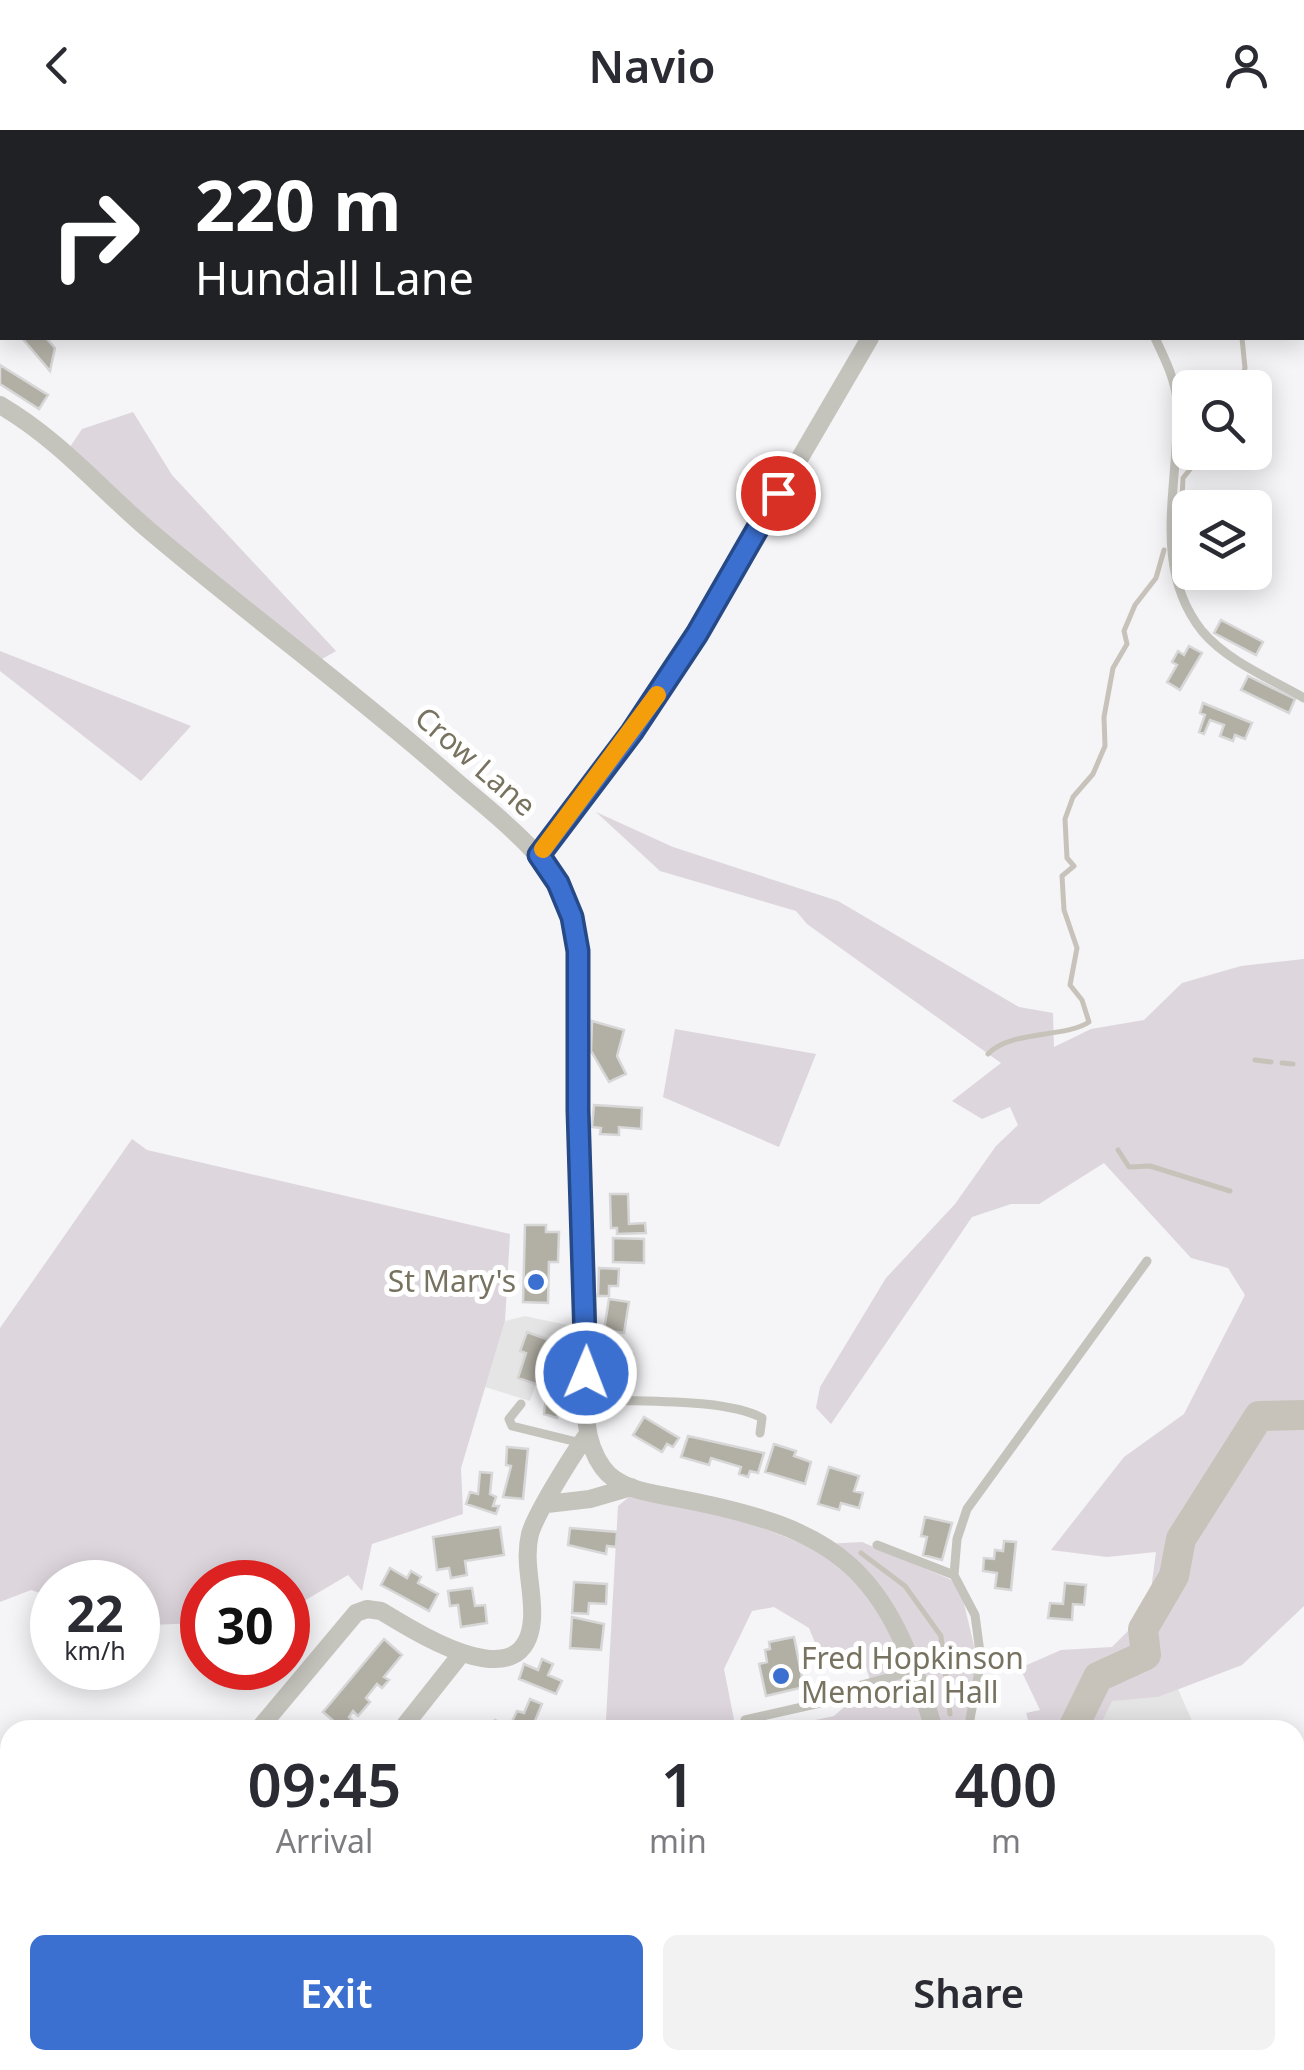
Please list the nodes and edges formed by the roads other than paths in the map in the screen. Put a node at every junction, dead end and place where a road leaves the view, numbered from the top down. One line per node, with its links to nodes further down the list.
1 (869, 340): 5 (street)
2 (1157, 340): 4 (lane)
3 (0, 405): 5 (street, Crow Lane)
4 (1304, 698)
5 (539, 855): 7 (street, Crow Lane)
6 (1147, 1261): 14 (lane)
7 (584, 1399): 9 (lane); 10 (street, Crow Lane)
8 (521, 1404): 10 (lane)
9 (760, 1433)
10 (584, 1438): 11 (street, Crow Lane); 12 (street)
11 (631, 1487): 12 (street); 16 (street)
12 (547, 1504): 15 (street)
13 (877, 1544): 14 (lane)
14 (954, 1575): 21 (lane)
15 (462, 1653): 17 (street); 18 (street)
16 (916, 1670): 19 (lane); 20 (street)
17 (266, 1720)
18 (409, 1720)
19 (745, 1720)
20 (931, 1720)
21 (970, 1720)

